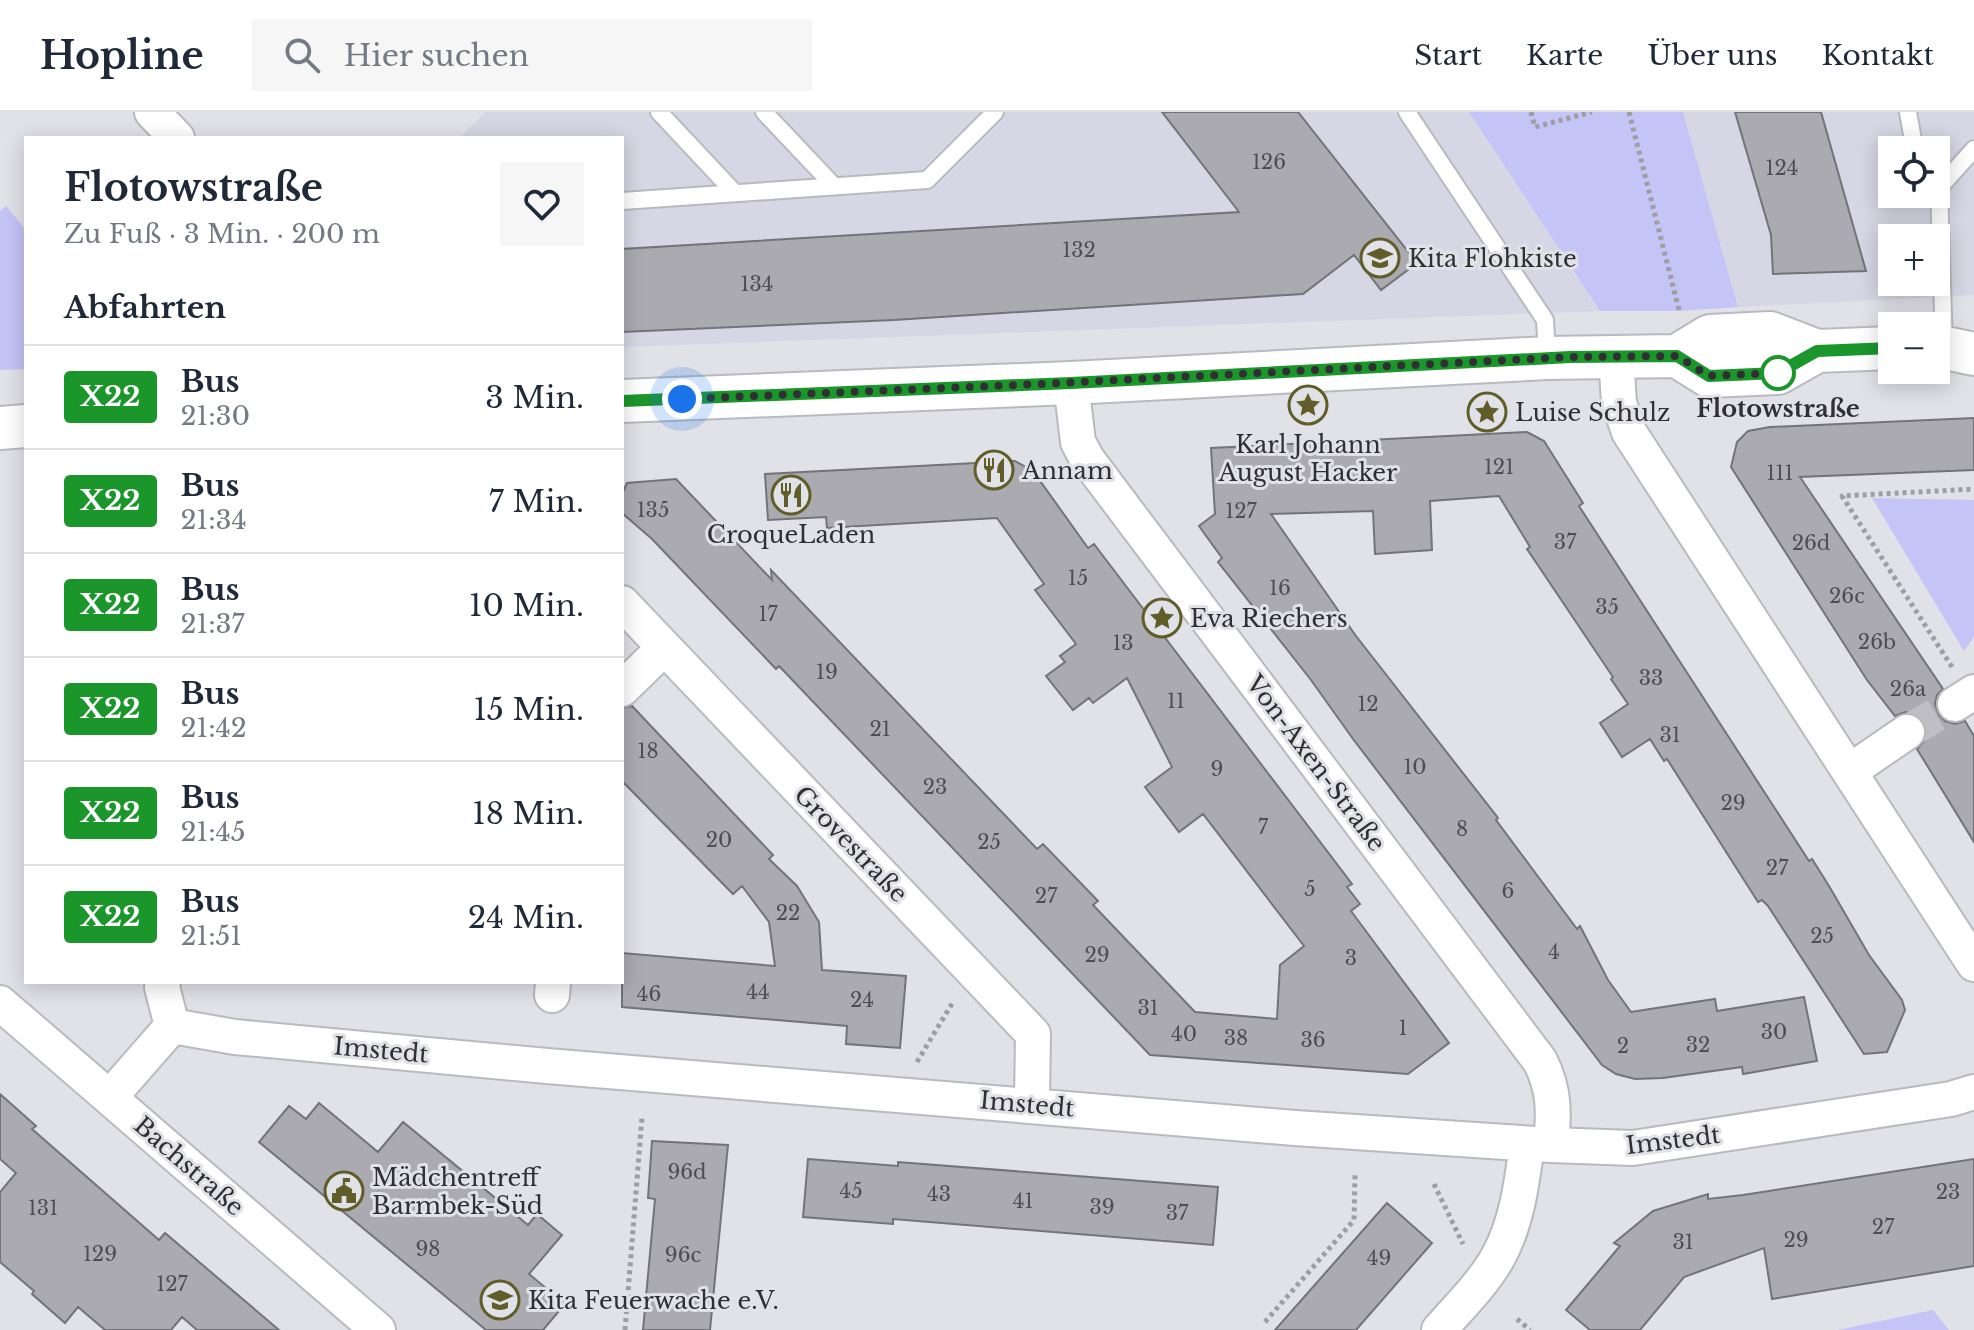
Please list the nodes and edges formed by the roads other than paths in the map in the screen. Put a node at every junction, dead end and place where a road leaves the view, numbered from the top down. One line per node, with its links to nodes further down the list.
1 (152, 112): 7 (street)
2 (659, 112): 12 (lane)
3 (764, 112): 11 (lane)
4 (995, 112): 11 (lane)
5 (1407, 112): 18 (lane)
6 (1908, 112): 8 (lane)
7 (175, 136)
8 (1912, 136)
9 (1974, 149): 10 (lane)
10 (1950, 173)
11 (833, 185): 12 (lane)
12 (734, 192): 13 (lane)
13 (624, 201)
14 (1940, 208): 15 (lane)
15 (1957, 344)
16 (1878, 349): 17 (street)
17 (1616, 356): 18 (street); 27 (street)
18 (1547, 358): 19 (street)
19 (1071, 383): 20 (street); 35 (street, Von-Axen-Straße)
20 (624, 401)
21 (24, 426): 22 (street)
22 (0, 428)
23 (624, 605): 24 (street, Grovestraße)
24 (664, 648): 25 (street); 34 (street, Grovestraße)
25 (624, 687)
26 (1907, 732): 27 (street)
27 (1850, 771): 28 (street)
28 (1974, 964)
29 (163, 984): 31 (street)
30 (0, 1003): 33 (street, Bachstraße)
31 (172, 1026): 33 (street); 34 (street, Imstedt)
32 (1974, 1092): 35 (street, Imstedt)
33 (110, 1097): 36 (street, Bachstraße)
34 (1032, 1104): 35 (street, Imstedt)
35 (1539, 1145): 37 (street, Von-Axen-Straße)
36 (378, 1330)
37 (1439, 1330)

